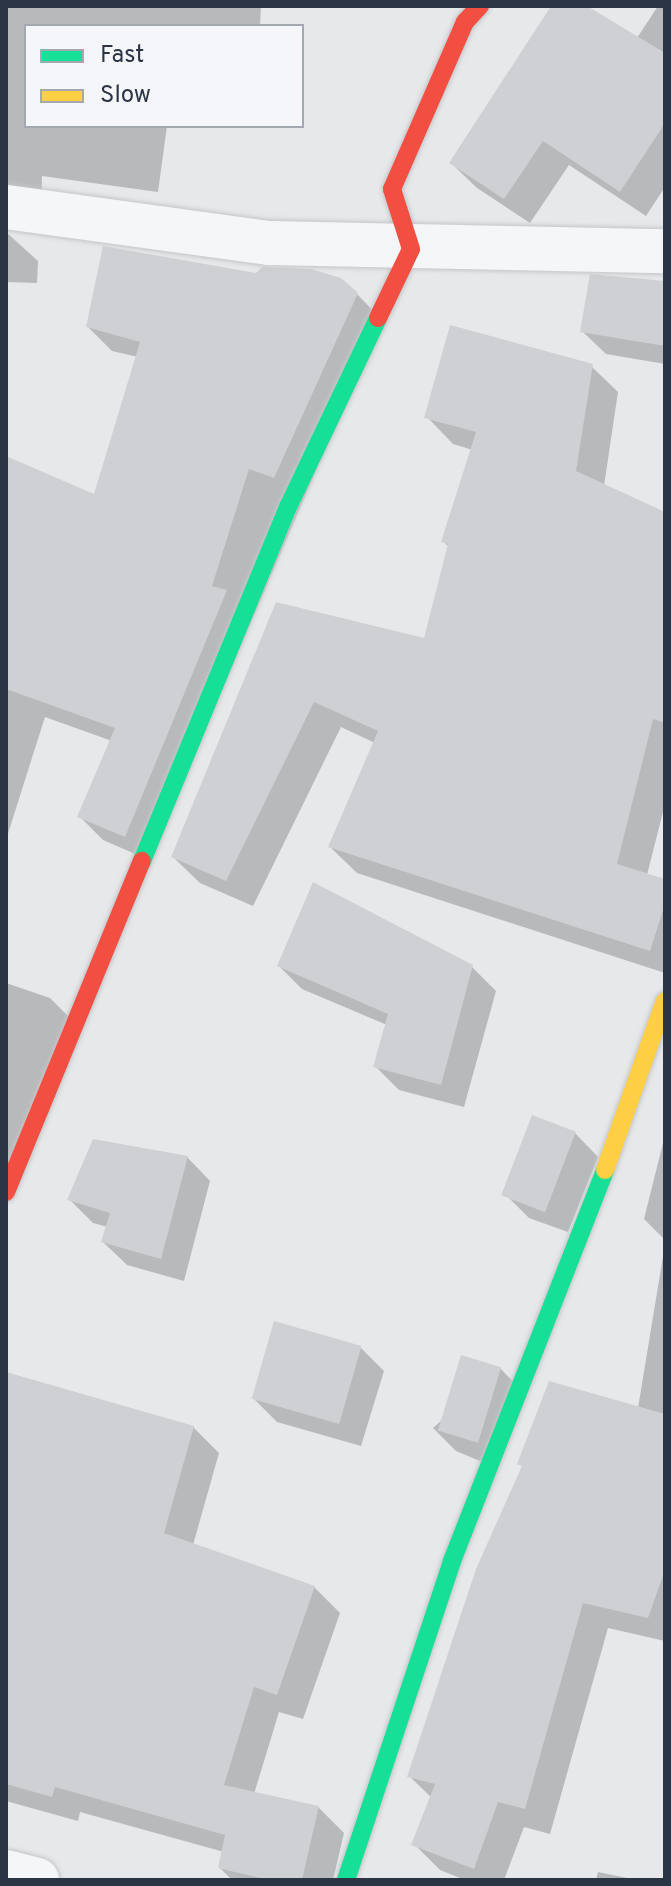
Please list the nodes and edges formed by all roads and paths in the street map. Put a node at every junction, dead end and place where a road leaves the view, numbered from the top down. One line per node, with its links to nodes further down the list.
1 (480, 6): 3 (street)
2 (6, 207): 3 (street)
3 (411, 249): 4 (street); 6 (street)
4 (665, 251)
5 (665, 1001): 9 (street)
6 (6, 1192)
7 (6, 1872): 8 (street)
8 (37, 1880)
9 (346, 1880)

